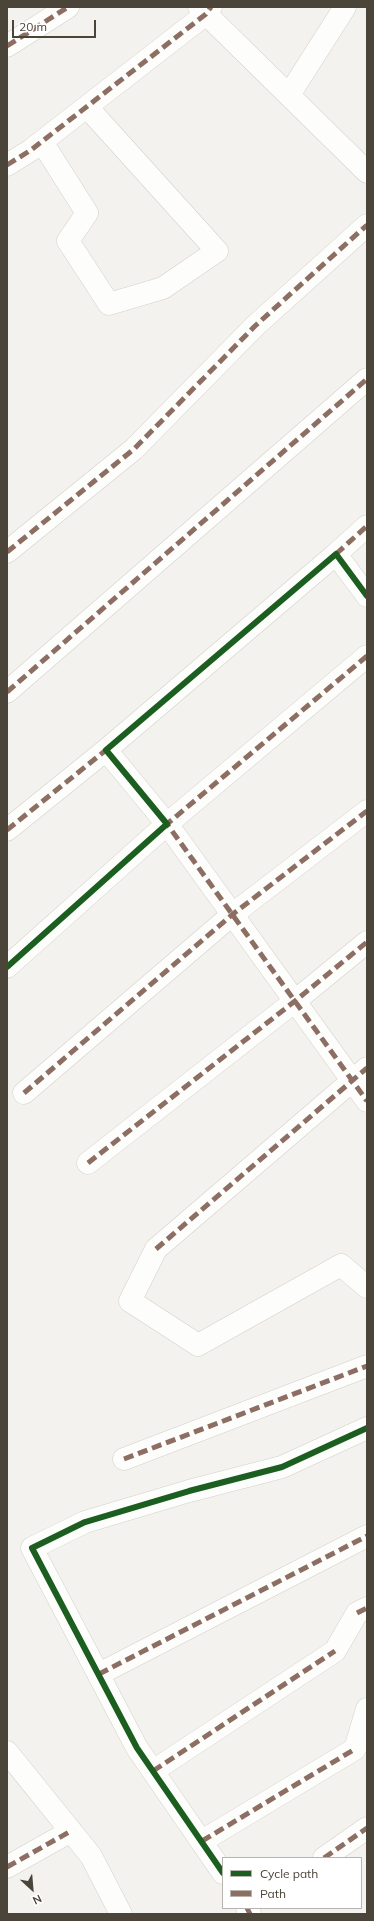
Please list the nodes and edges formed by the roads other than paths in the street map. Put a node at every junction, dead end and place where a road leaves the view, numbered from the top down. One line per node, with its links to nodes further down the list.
1 (68, 7): 4 (street)
2 (345, 7): 5 (street)
3 (205, 9): 5 (street); 6 (street)
4 (7, 46)
5 (289, 95): 9 (street)
6 (88, 107): 7 (street); 7 (street)
7 (42, 142): 8 (street)
8 (7, 165)
9 (367, 172)
10 (367, 225): 13 (street)
11 (367, 379): 17 (street)
12 (367, 526): 14 (street)
13 (7, 552)
14 (336, 554): 15 (street); 18 (street)
15 (367, 596)
16 (367, 656): 20 (street)
17 (7, 692)
18 (106, 750): 20 (street); 21 (street)
19 (367, 811): 22 (street)
20 (167, 824): 22 (street); 24 (street)
21 (7, 830)
22 (233, 914): 25 (street); 27 (street)
23 (367, 942): 25 (street)
24 (7, 967)
25 (295, 1001): 26 (street); 29 (street)
26 (360, 1074): 28 (street); 30 (street)
27 (24, 1093)
28 (367, 1101)
29 (88, 1163)
30 (367, 1287)
31 (367, 1366): 33 (street)
32 (367, 1428): 36 (street)
33 (124, 1459)
34 (367, 1536): 36 (street)
35 (367, 1608): 39 (street)
36 (99, 1674): 39 (street)
37 (367, 1709): 42 (street)
38 (7, 1752): 41 (street)
39 (153, 1771): 42 (street)
40 (367, 1828): 43 (street)
41 (71, 1831): 44 (street); 46 (street)
42 (202, 1841): 45 (street)
43 (325, 1857)
44 (7, 1867)
45 (222, 1871)
46 (121, 1914)

